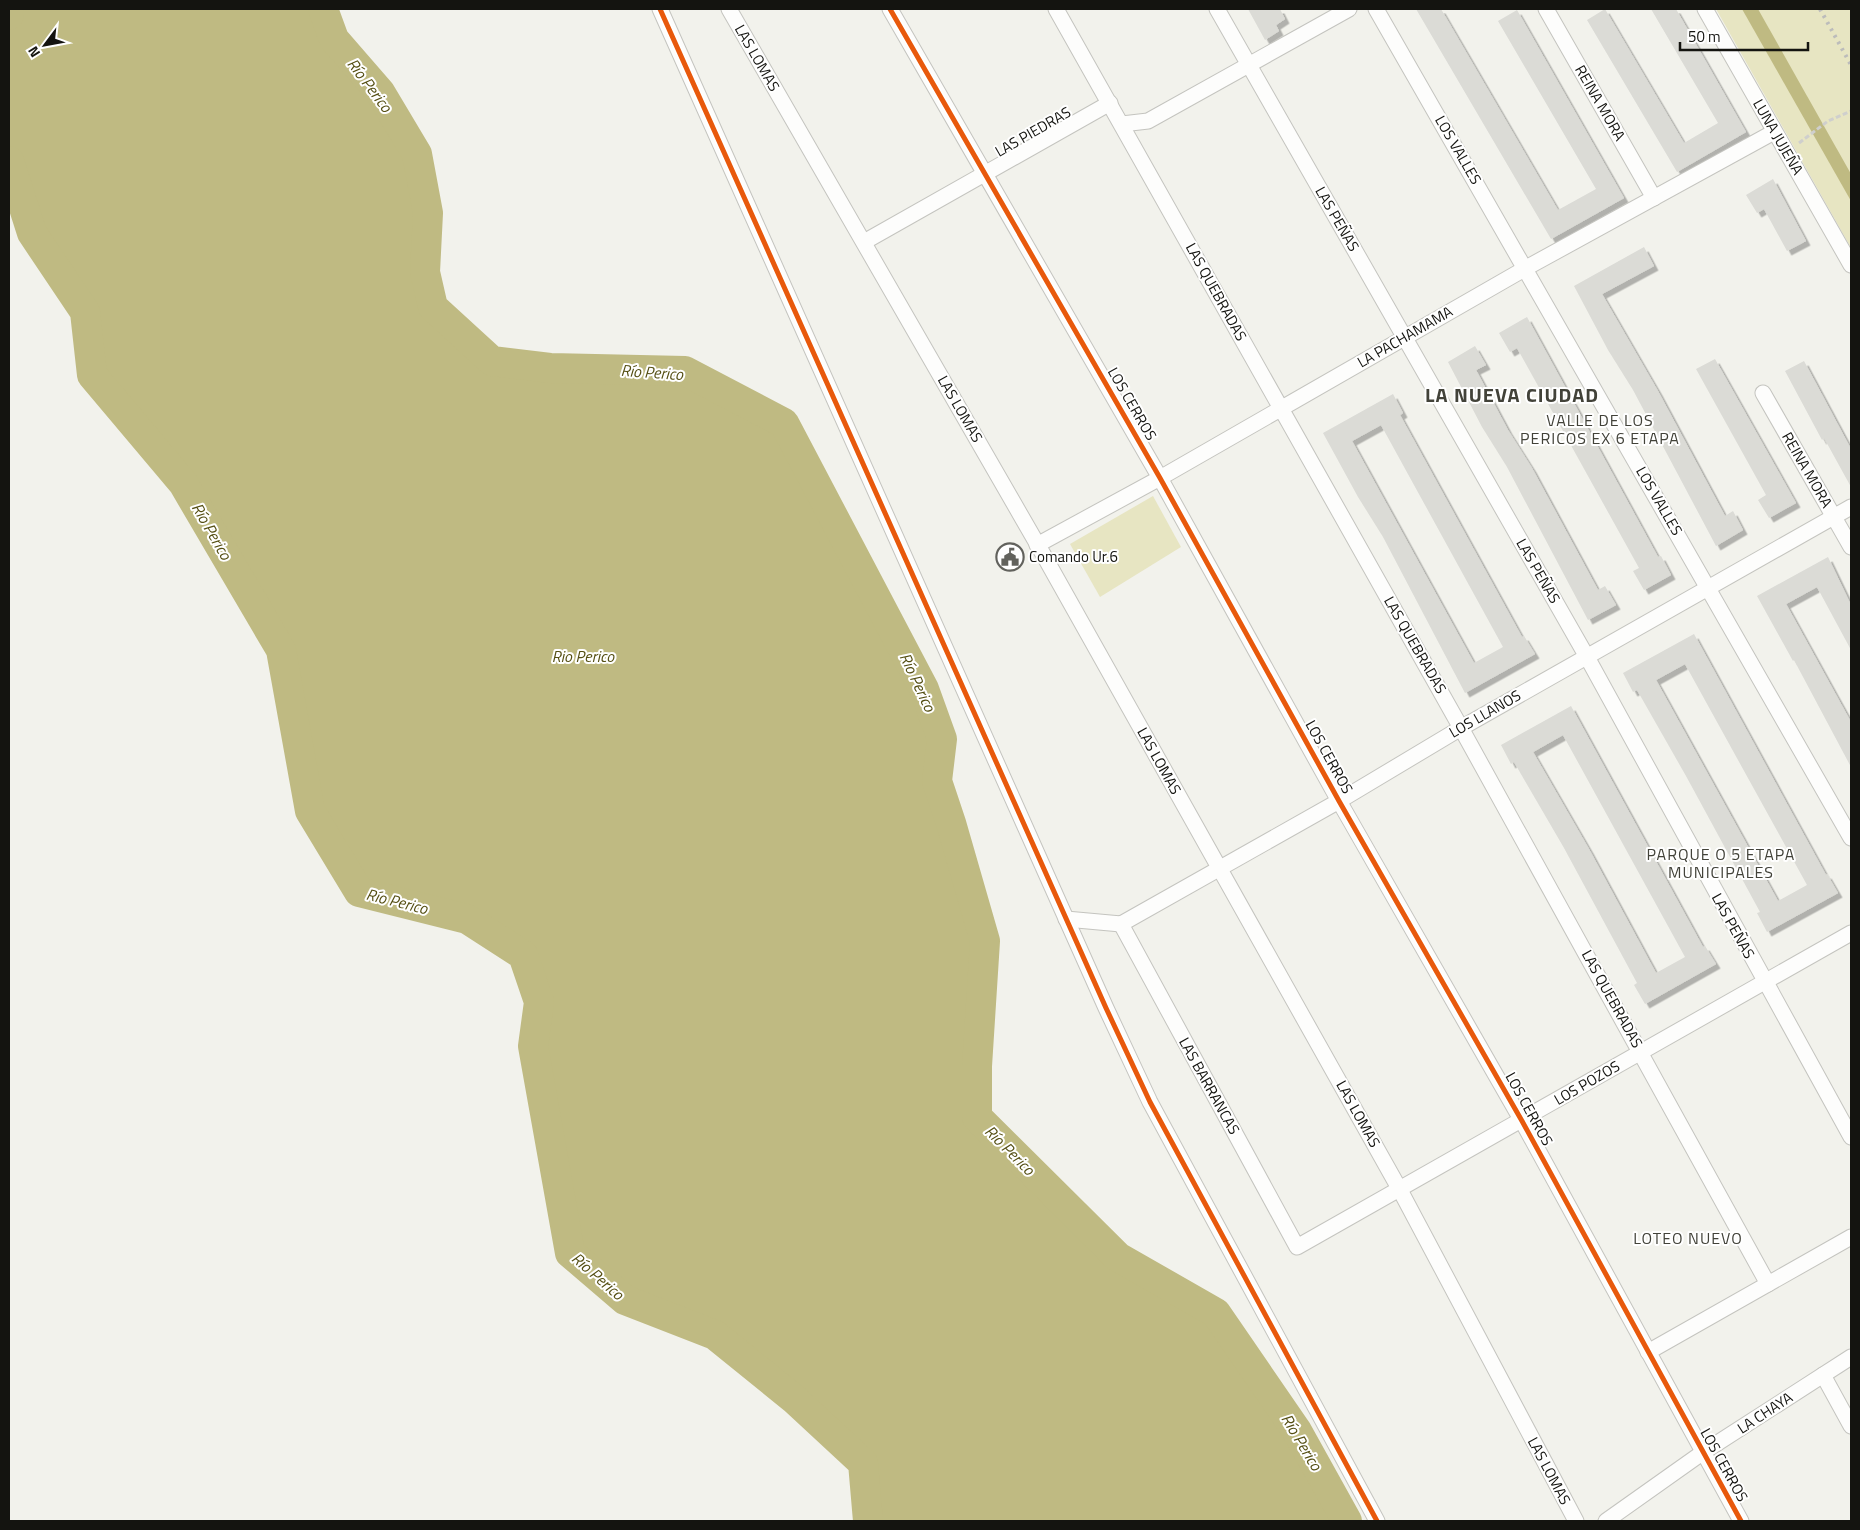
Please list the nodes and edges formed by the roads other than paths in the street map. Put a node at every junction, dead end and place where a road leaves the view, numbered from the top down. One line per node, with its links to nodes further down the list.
1 (660, 9): 33 (street)
2 (728, 9): 16 (street, LAS LOMAS)
3 (890, 9): 14 (street, LOS CERROS)
4 (1056, 9): 11 (street, LAS QUEBRADAS)
5 (1217, 9): 10 (street, LAS PEÑAS)
6 (1349, 9): 10 (street)
7 (1376, 9): 18 (street, LOS VALLES)
8 (1546, 9): 15 (street, REINA MORA)
9 (1705, 9): 13 (street, LUNA JUJEÑA)
10 (1248, 65): 12 (street); 19 (street, LAS PEÑAS)
11 (1110, 103): 12 (street, LAS QUEBRADAS); 14 (street, LAS PIEDRAS)
12 (1122, 124): 21 (street, LAS QUEBRADAS)
13 (1774, 132): 15 (street, LA PACHAMAMA); 17 (street, LUNA JUJEÑA)
14 (985, 174): 16 (street, LAS PIEDRAS); 22 (street, LOS CERROS)
15 (1654, 198): 18 (street, LA PACHAMAMA)
16 (864, 242): 25 (street, LAS LOMAS)
17 (1851, 265)
18 (1526, 268): 19 (street, LA PACHAMAMA); 27 (street, LOS VALLES)
19 (1404, 336): 21 (street, LA PACHAMAMA); 28 (street, LAS PEÑAS)
20 (1763, 393): 24 (street, REINA MORA)
21 (1280, 408): 22 (street, LA PACHAMAMA); 29 (street, LAS QUEBRADAS)
22 (1160, 478): 25 (street, LA PACHAMAMA); 30 (street, LOS CERROS)
23 (1851, 507): 24 (street, LOS LLANOS)
24 (1834, 516): 26 (street, REINA MORA); 27 (street, LOS LLANOS)
25 (1037, 545): 32 (street, LAS LOMAS)
26 (1851, 547)
27 (1707, 587): 28 (street, LOS LLANOS); 31 (street, LOS VALLES)
28 (1587, 657): 29 (street, LOS LLANOS); 36 (street, LAS PEÑAS)
29 (1461, 728): 30 (street, LOS LLANOS); 37 (street, LAS QUEBRADAS)
30 (1339, 801): 32 (street, LOS LLANOS); 38 (street, LOS CERROS)
31 (1851, 838)
32 (1219, 868): 34 (street, LOS LLANOS); 40 (street, LAS LOMAS)
33 (1066, 919): 34 (street); 49 (street)
34 (1120, 924): 42 (street, LAS BARRANCAS)
35 (1851, 933): 36 (street, LOS POZOS)
36 (1764, 982): 37 (street, LOS POZOS); 39 (street, LAS PEÑAS)
37 (1641, 1052): 38 (street, LOS POZOS); 43 (street, LAS QUEBRADAS)
38 (1522, 1121): 40 (street, LOS POZOS); 44 (street, LOS CERROS)
39 (1851, 1138)
40 (1400, 1190): 42 (street, LOS POZOS); 50 (street, LAS LOMAS)
41 (1851, 1237): 43 (street)
42 (1297, 1248)
43 (1768, 1284): 44 (street)
44 (1648, 1352): 48 (street, LOS CERROS)
45 (1851, 1357): 46 (street, LA CHAYA)
46 (1823, 1375): 47 (street); 48 (street, LA CHAYA)
47 (1851, 1426)
48 (1702, 1453): 51 (street, LA CHAYA); 52 (street, LOS CERROS)
49 (1377, 1521)
50 (1576, 1521)
51 (1606, 1521)
52 (1741, 1521)

